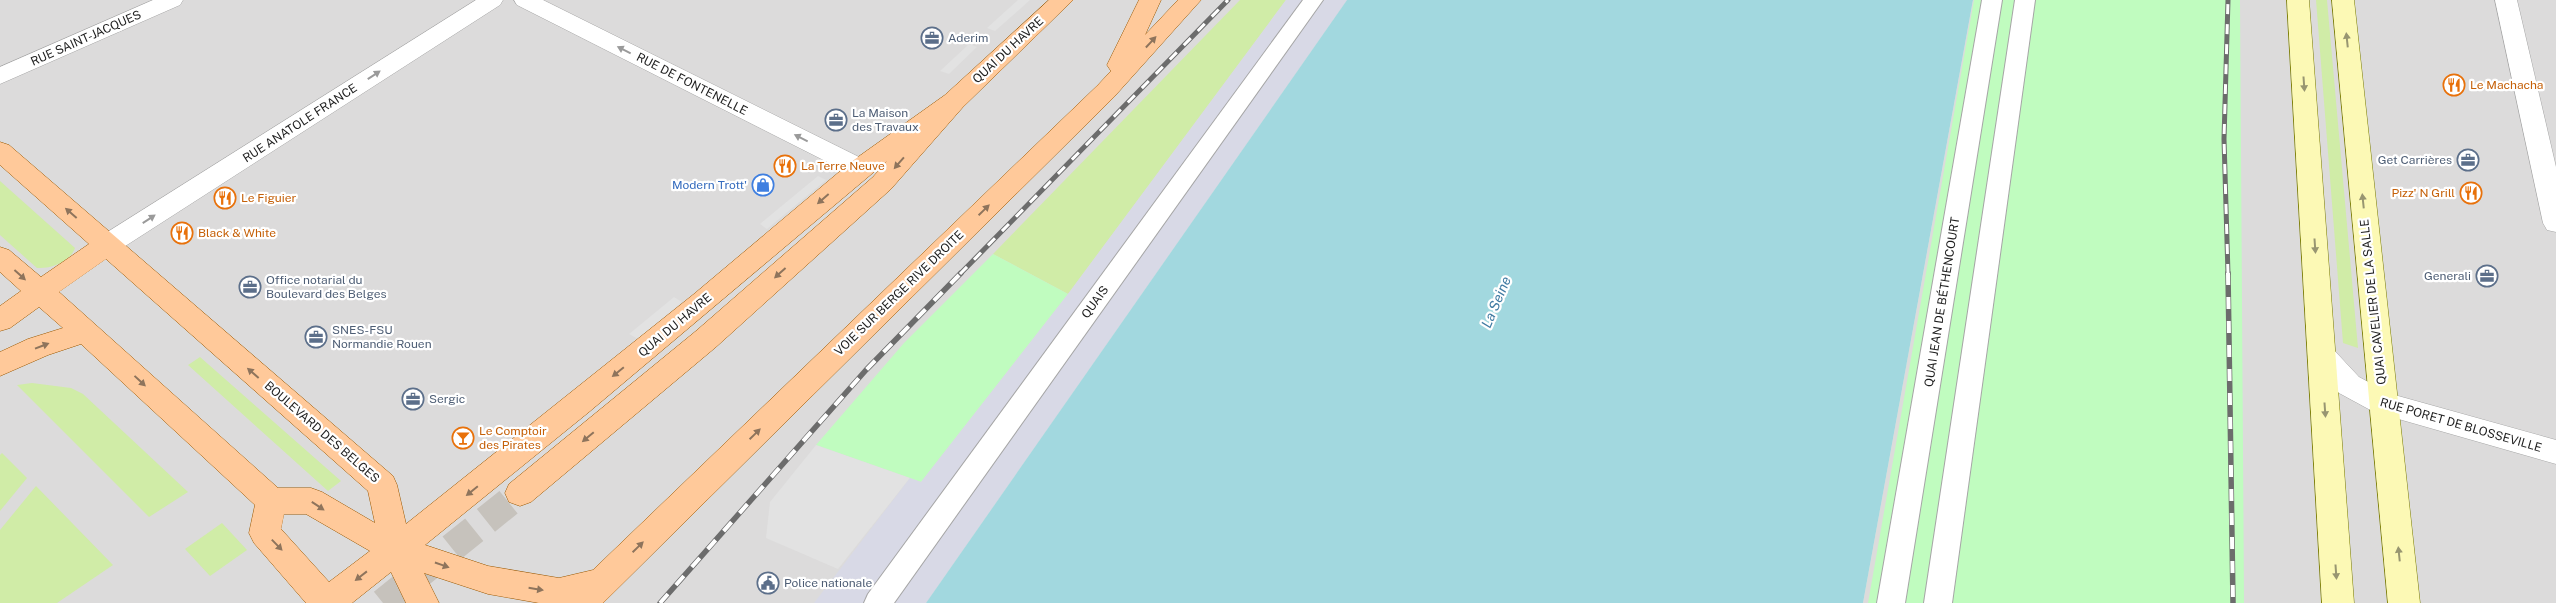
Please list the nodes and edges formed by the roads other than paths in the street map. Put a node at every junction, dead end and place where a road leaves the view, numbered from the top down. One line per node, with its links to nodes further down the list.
1 (172, 0): 13 (street, RUE SAINT-JACQUES)
2 (492, 0): 19 (street, RUE ANATOLE FRANCE, one-way to 2)
3 (525, 0): 17 (street, RUE DE FONTENELLE, one-way to 3)
4 (1062, 0): 15 (main road, QUAI DU HAVRE)
5 (1150, 0): 14 (main road)
6 (1190, 0): 14 (main road, VOIE SUR BERGE RIVE DROITE, one-way to 6)
7 (1313, 0): 35 (street, QUAIS)
8 (1992, 0): 36 (street, QUAI JEAN DE BÉTHENCOURT)
9 (2025, 0): 37 (street)
10 (2298, 0): 24 (main road, one-way to 24)
11 (2343, 0): 26 (main road, QUAI CAVELIER DE LA SALLE, one-way to 11)
12 (2506, 0): 18 (street)
13 (0, 76)
14 (1106, 91): 31 (main road, VOIE SUR BERGE RIVE DROITE, one-way to 14)
15 (954, 100): 17 (main road, QUAI DU HAVRE); 28 (main road, QUAI DU HAVRE, one-way to 28)
16 (0, 150): 19 (main road, BOULEVARD DES BELGES, one-way to 16)
17 (860, 168): 30 (main road, QUAI DU HAVRE, one-way to 30)
18 (2556, 223)
19 (108, 245): 21 (main road); 30 (main road, BOULEVARD DES BELGES, one-way to 19)
20 (0, 257): 21 (main road, one-way to 21)
21 (40, 293): 22 (main road); 23 (main road)
22 (0, 320)
23 (86, 331): 25 (main road, one-way to 23); 29 (main road, one-way to 29)
24 (2322, 356): 26 (street, RUE PORET DE BLOSSEVILLE); 38 (main road, one-way to 38)
25 (0, 365)
26 (2384, 404): 27 (street, RUE PORET DE BLOSSEVILLE); 39 (main road, QUAI CAVELIER DE LA SALLE, one-way to 26)
27 (2556, 452)
28 (520, 493)
29 (271, 501): 30 (main road, one-way to 30); 32 (main road, one-way to 32)
30 (396, 550): 31 (main road, one-way to 31); 32 (main road, QUAI DU HAVRE, one-way to 32); 33 (main road, BOULEVARD DES BELGES)
31 (604, 581): 34 (main road, VOIE SUR BERGE RIVE DROITE)
32 (327, 603)
33 (423, 603)
34 (581, 603)
35 (878, 603)
36 (1891, 603)
37 (1938, 603)
38 (2338, 603)
39 (2404, 603)

